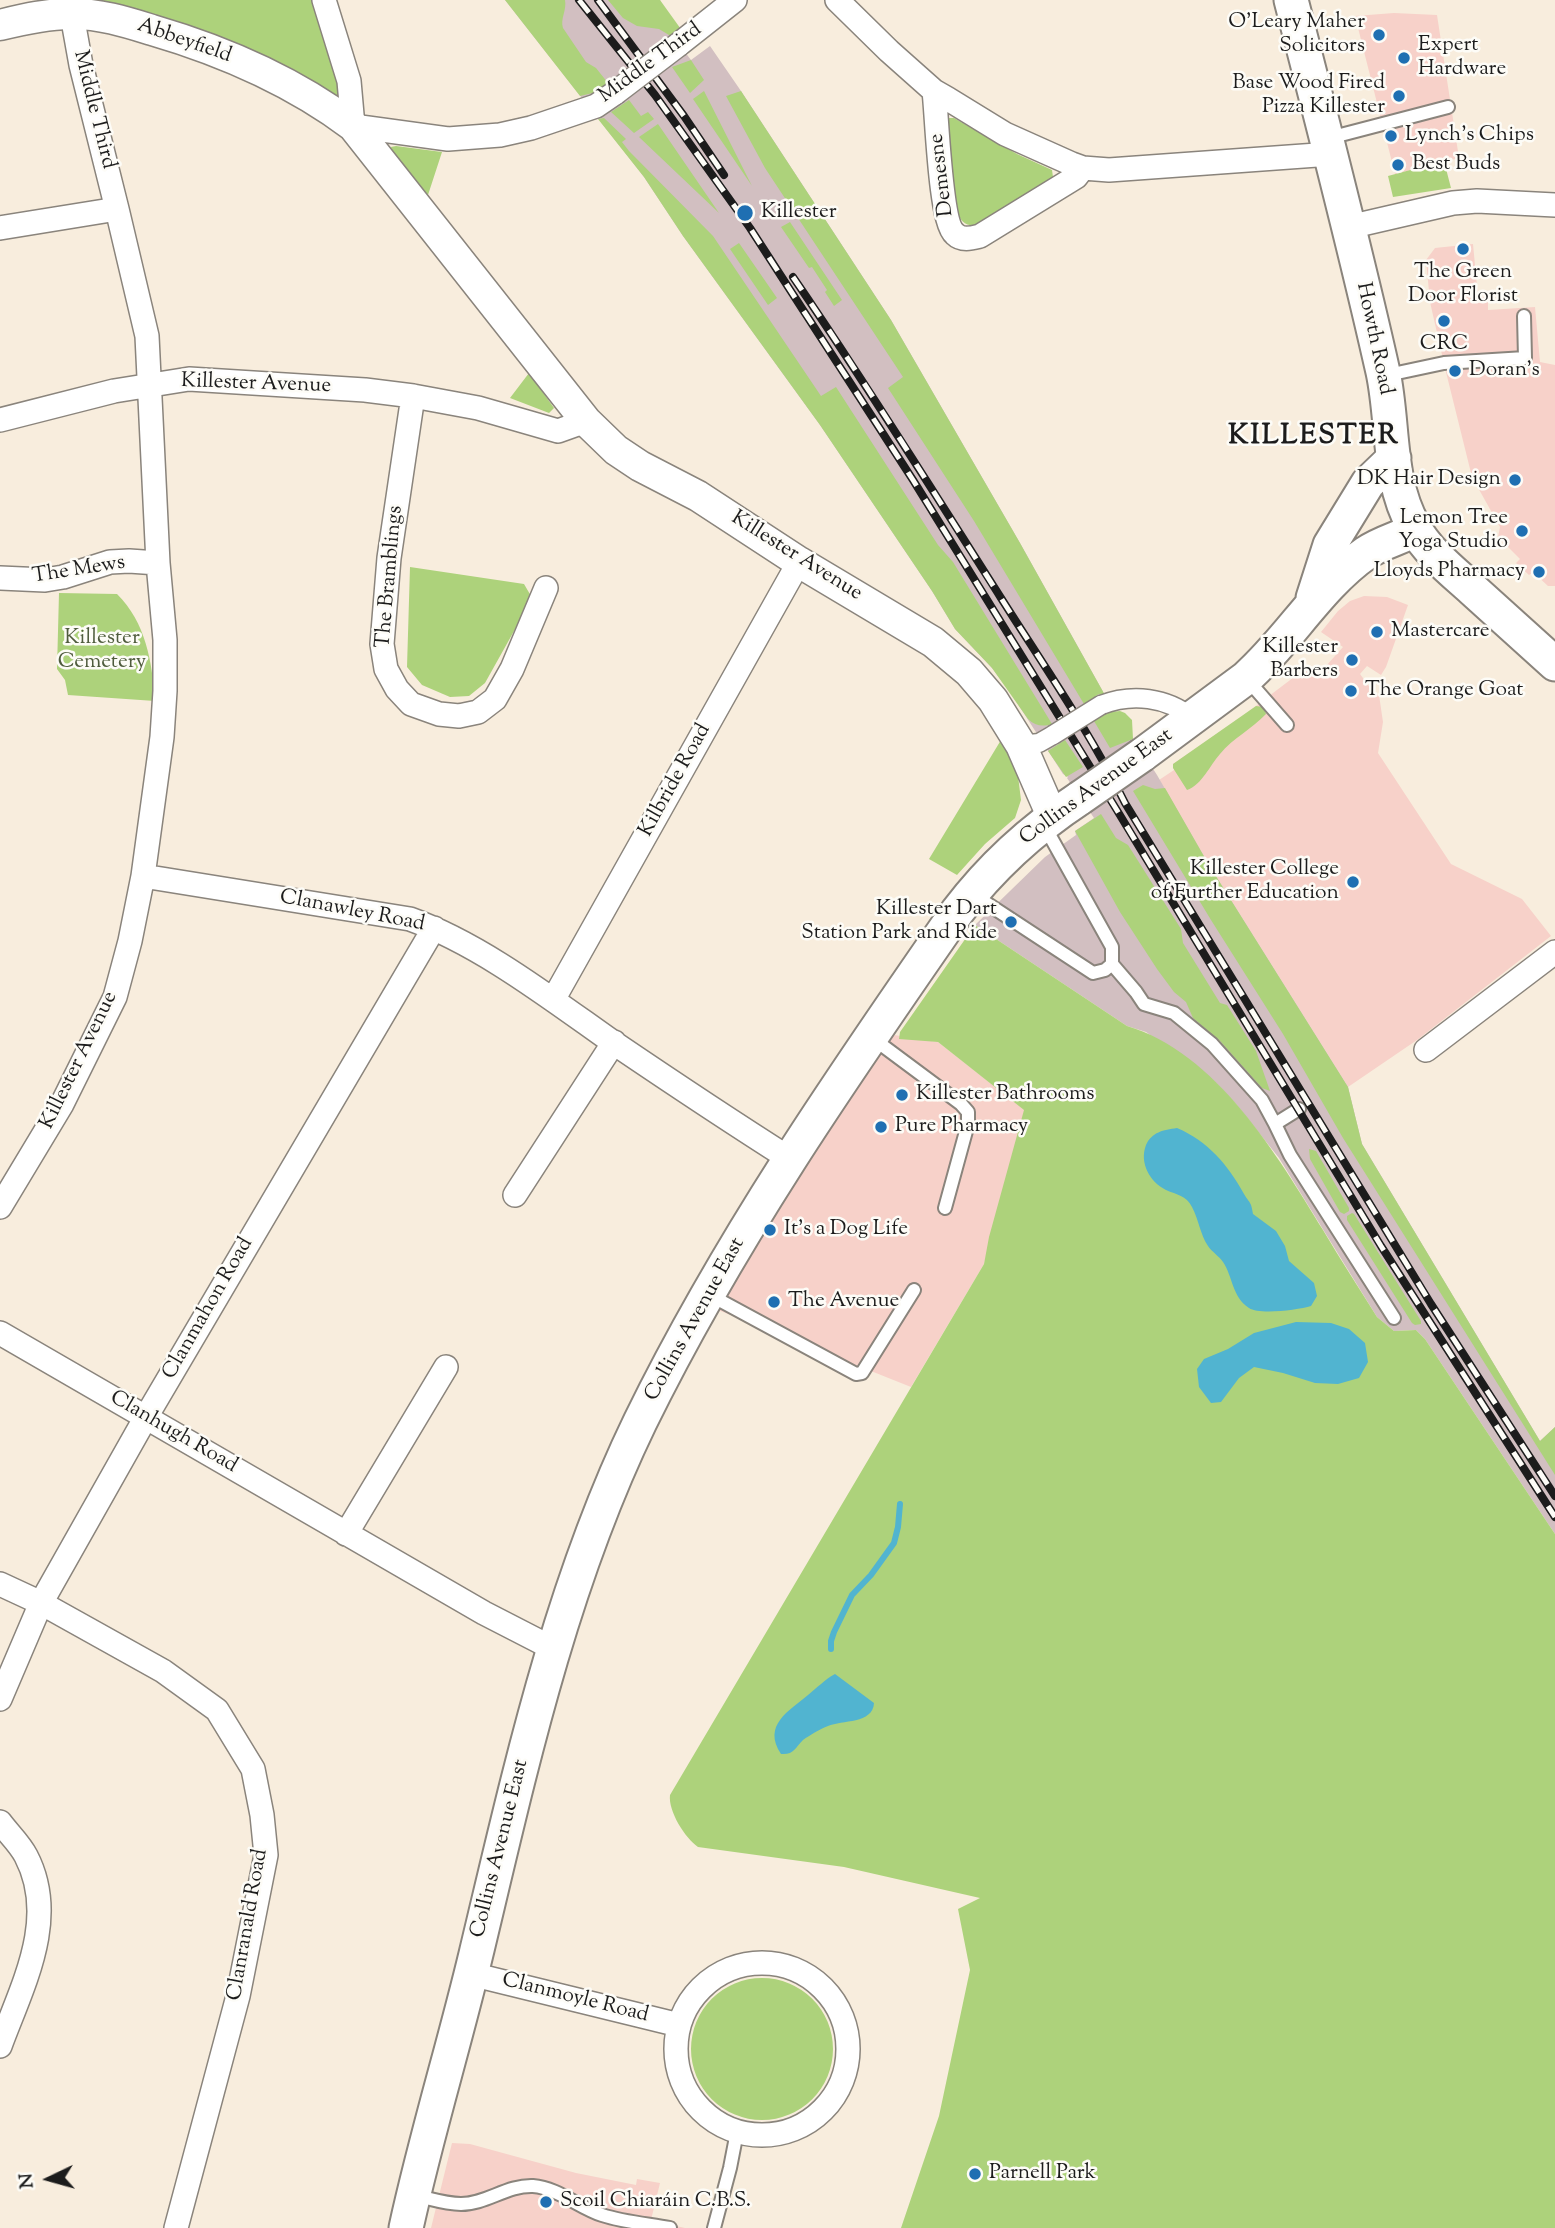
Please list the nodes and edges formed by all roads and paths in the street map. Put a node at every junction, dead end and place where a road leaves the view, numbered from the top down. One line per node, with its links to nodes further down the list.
1 (324, 0): 9 (street)
2 (736, 0): 9 (street, Middle Third, bridge)
3 (837, 0): 7 (street, Demesne)
4 (1291, 0): 10 (main road, Howth Road)
5 (73, 7): 6 (street, Abbeyfield); 9 (street, Abbeyfield); 13 (street, Middle Third)
6 (0, 24)
7 (934, 91): 11 (street, Demesne); 11 (street, Demesne)
8 (1448, 107): 10 (lane)
9 (353, 126): 21 (street)
10 (1329, 146): 11 (street, Demesne); 14 (main road, Howth Road)
11 (1083, 168)
12 (1555, 205): 14 (street)
13 (117, 209): 15 (street); 18 (street, Middle Third)
14 (1349, 227): 17 (main road, Howth Road)
15 (0, 228)
16 (1524, 316): 17 (lane)
17 (1384, 376): 22 (main road, Howth Road)
18 (150, 383): 19 (street, Killester Avenue); 20 (street); 25 (street, Killester Avenue)
19 (413, 396): 21 (street, Killester Avenue); 27 (street, The Bramblings)
20 (0, 420)
21 (586, 421): 24 (street, Killester Avenue)
22 (1394, 458): 23 (main road, Howth Road); 28 (main road, Collins Avenue East)
23 (1415, 530): 28 (main road, Collins Avenue East); 29 (main road, Howth Road)
24 (799, 562): 33 (street, Killester Avenue); 40 (street, Kilbride Road)
25 (158, 563): 26 (street, The Mews); 35 (street, Killester Avenue)
26 (0, 578)
27 (546, 588)
28 (1311, 604): 30 (main road, Collins Avenue East)
29 (1555, 664)
30 (1246, 678): 31 (main road, Collins Avenue East); 32 (lane)
31 (1192, 718): 33 (street, bridge); 34 (main road, Collins Avenue East, bridge)
32 (1287, 725)
33 (1021, 745): 34 (street, Killester Avenue)
34 (1048, 820): 36 (main road, Collins Avenue East); 39 (lane)
35 (143, 876): 37 (street, Clanawley Road); 48 (street, Killester Avenue)
36 (971, 894): 39 (lane); 41 (main road, Collins Avenue East)
37 (434, 928): 40 (street, Clanawley Road); 55 (street, Clanmahon Road)
38 (1555, 952): 43 (street)
39 (1112, 964): 45 (lane)
40 (553, 1000): 42 (street, Clanawley Road)
41 (871, 1037): 46 (main road, Collins Avenue East); 49 (lane)
42 (614, 1042): 46 (street, Clanawley Road); 47 (street)
43 (1426, 1050)
44 (1298, 1109): 45 (lane)
45 (1275, 1124): 52 (lane)
46 (790, 1159): 51 (main road, Collins Avenue East)
47 (516, 1195)
48 (0, 1207)
49 (945, 1208)
50 (914, 1290): 51 (lane)
51 (708, 1294): 59 (main road, Collins Avenue East)
52 (1394, 1318)
53 (0, 1333): 55 (street, Clanhugh Road)
54 (446, 1367): 56 (street)
55 (146, 1417): 56 (street, Clanhugh Road); 58 (street, Clanmahon Road)
56 (346, 1534): 59 (street, Clanhugh Road)
57 (0, 1584): 58 (street, Clanranald Road)
58 (41, 1604): 60 (street, Clanmahon Road); 67 (street, Clanranald Road)
59 (554, 1649): 62 (main road, Collins Avenue East)
60 (0, 1699)
61 (0, 1822): 64 (street)
62 (471, 1974): 63 (street, Clanmoyle Road); 66 (main road, Collins Avenue East)
63 (679, 2025): 65 (street); 65 (street)
64 (0, 2046)
65 (737, 2132): 70 (lane)
66 (413, 2195): 68 (main road, Collins Avenue East); 69 (lane)
67 (176, 2228)
68 (406, 2228)
69 (670, 2228)
70 (714, 2228)

